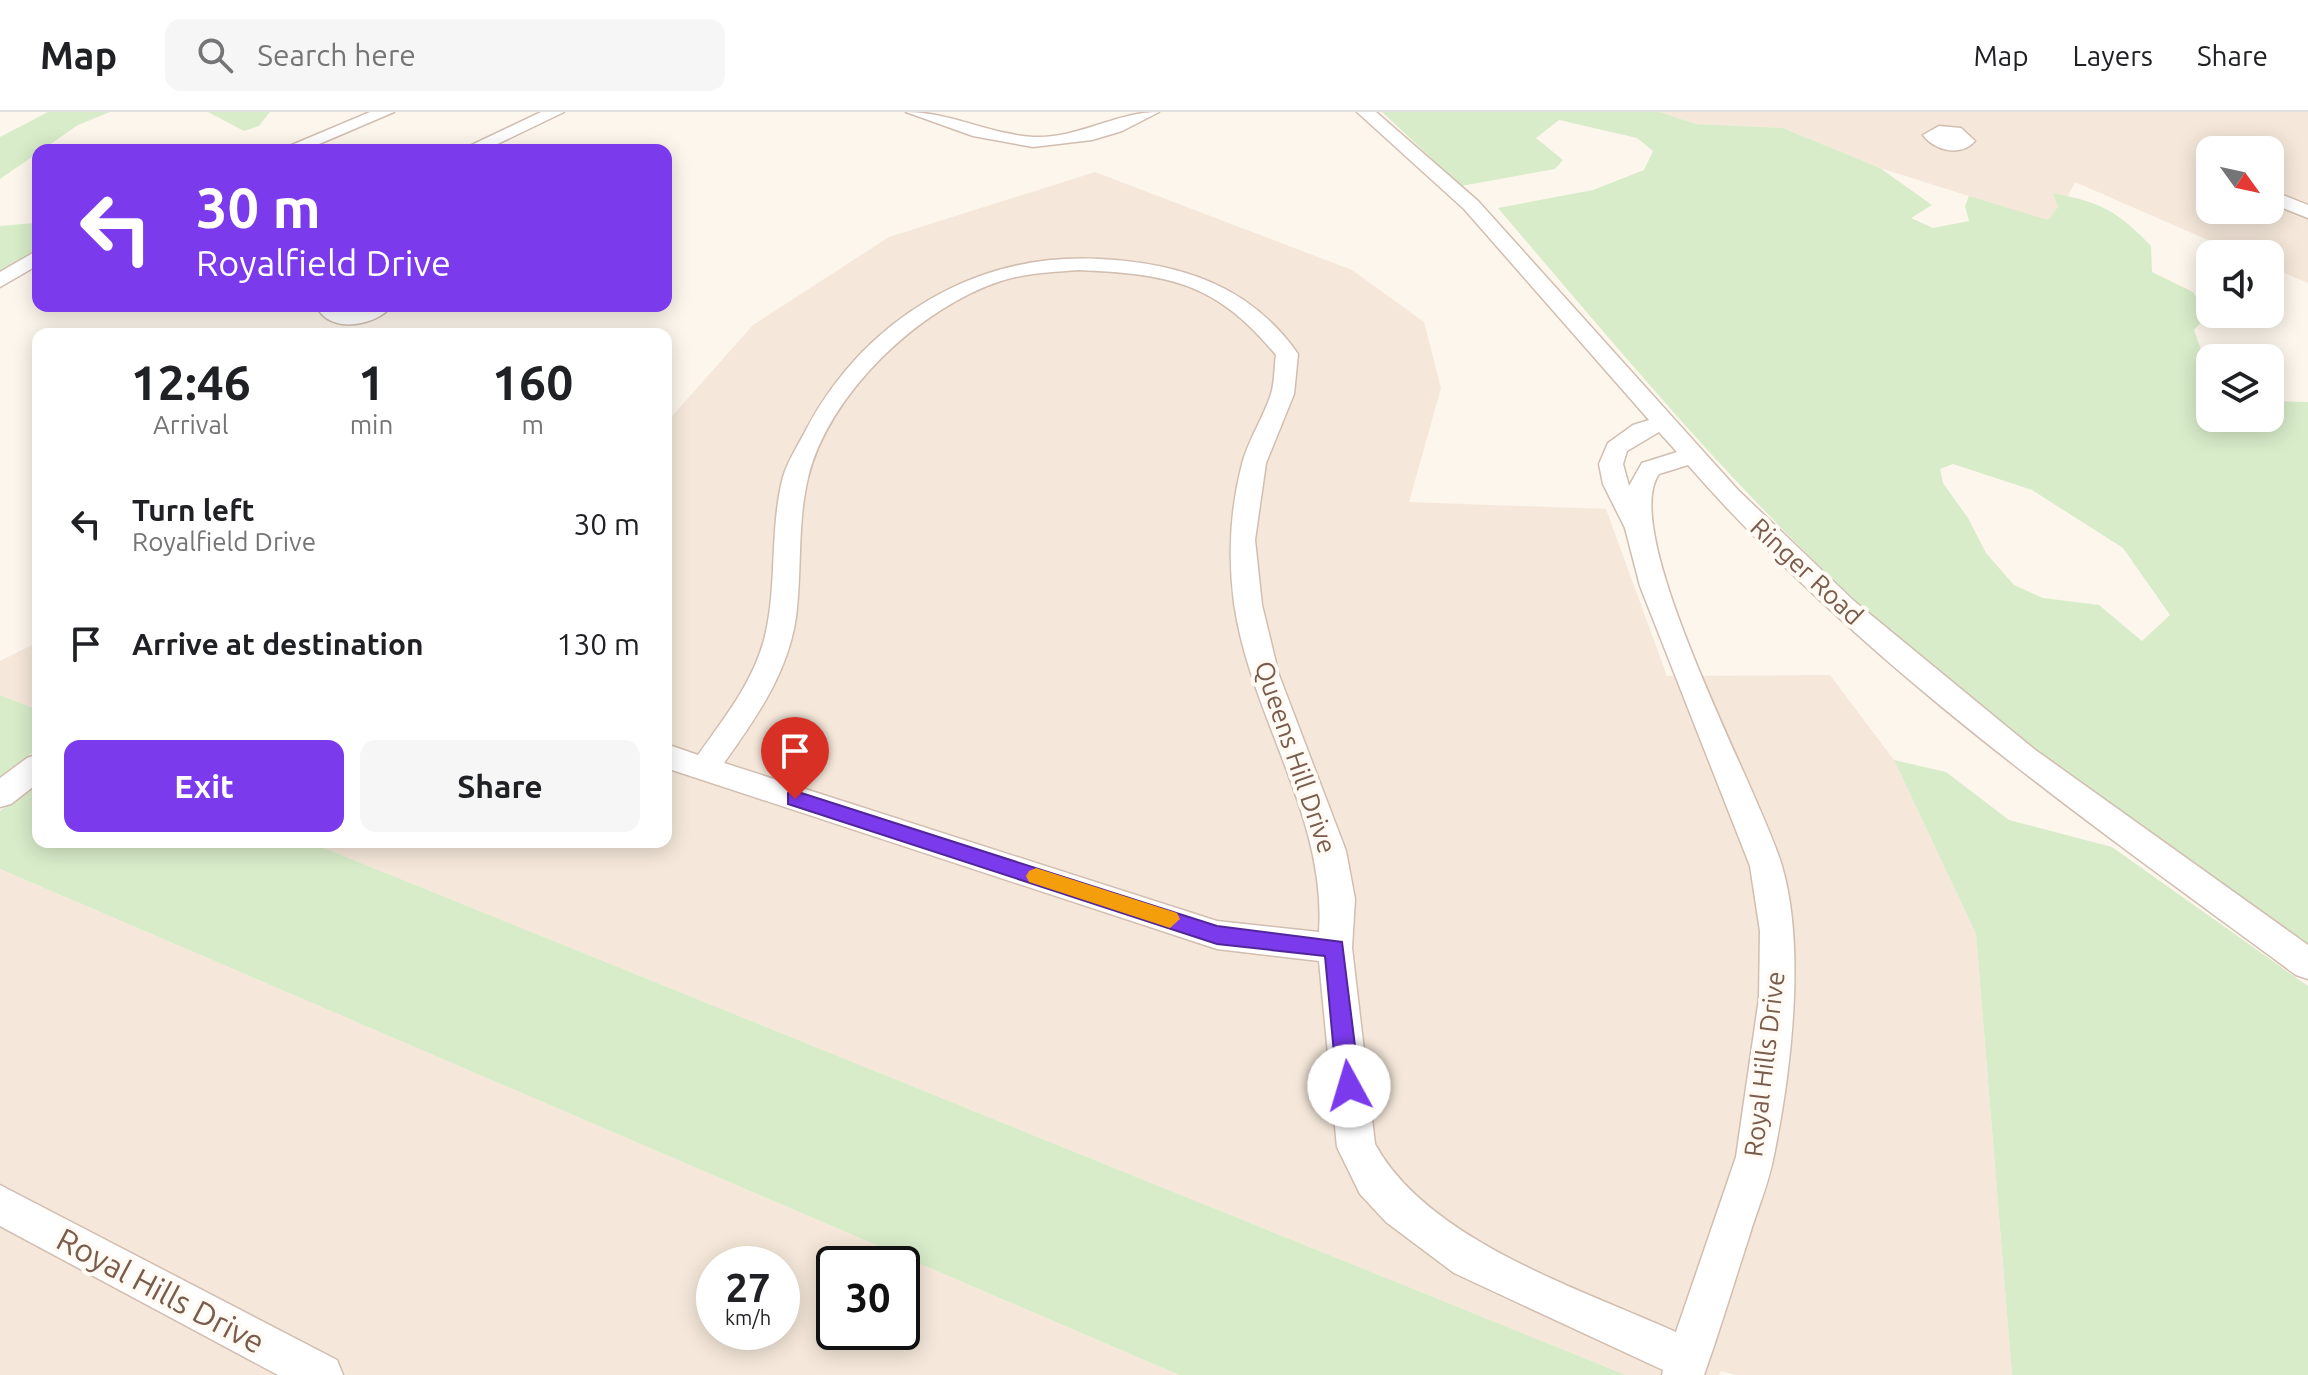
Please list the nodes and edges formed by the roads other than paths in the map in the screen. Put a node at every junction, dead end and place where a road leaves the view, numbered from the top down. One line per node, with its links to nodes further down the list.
1 (385, 112): 8 (street)
2 (555, 112): 9 (street)
3 (915, 112): 4 (street)
4 (1150, 112)
5 (1366, 112): 16 (street, Ringer Road)
6 (1965, 112): 7 (street)
7 (1955, 132)
8 (304, 144)
9 (483, 144)
10 (2284, 202): 11 (street)
11 (2308, 212)
12 (32, 260): 13 (street)
13 (0, 281)
14 (331, 312): 15 (street)
15 (372, 312)
16 (1662, 423): 17 (street, Ringer Road); 18 (street, Royal Hills Drive)
17 (1693, 457): 18 (street, Royal Hills Drive); 24 (street, Ringer Road)
18 (1638, 528): 26 (street, Royal Hills Drive)
19 (672, 758): 20 (street)
20 (704, 769): 23 (street); 23 (street, Queens Hill Drive)
21 (32, 771): 22 (street)
22 (0, 795)
23 (1335, 948): 26 (street, Queens Hill Drive)
24 (2308, 964)
25 (0, 1205): 27 (street, Royal Hills Drive)
26 (1686, 1367)
27 (322, 1375)

